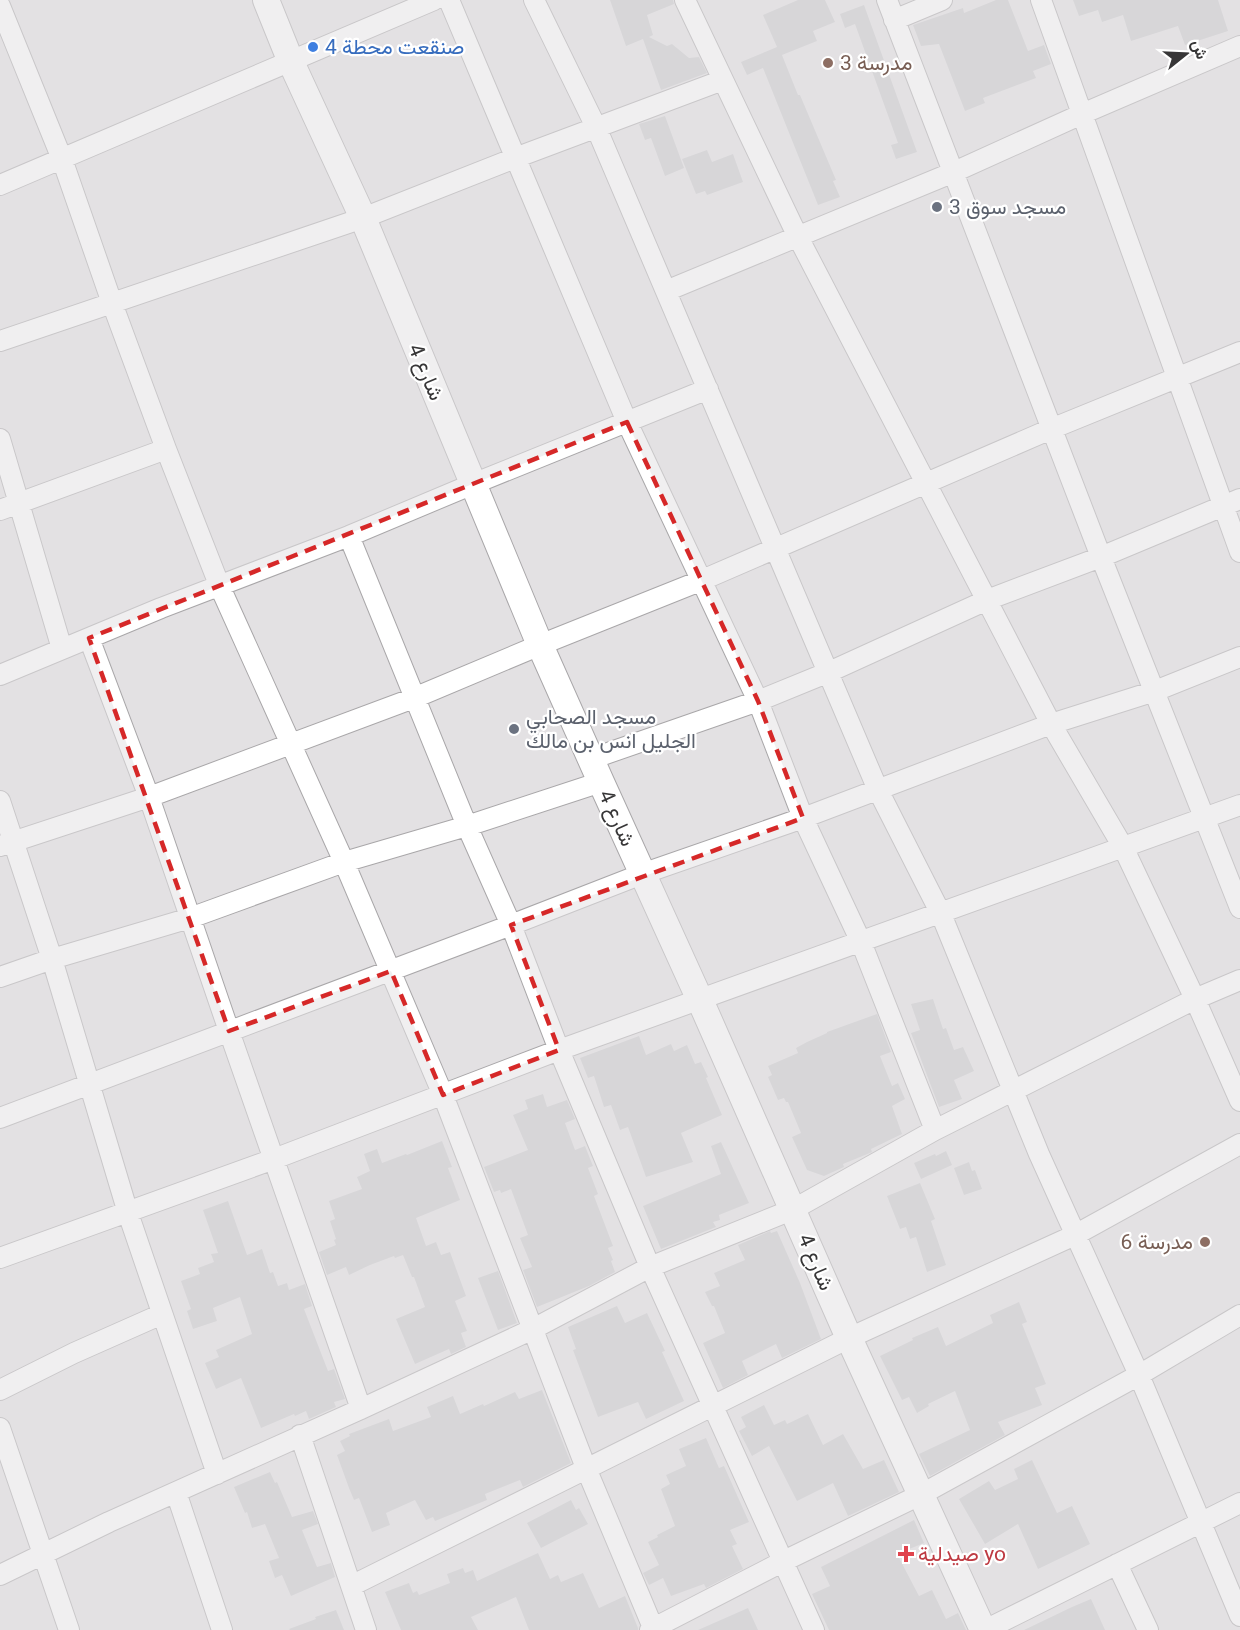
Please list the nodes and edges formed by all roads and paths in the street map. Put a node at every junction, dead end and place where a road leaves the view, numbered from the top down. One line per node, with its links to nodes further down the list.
1 (266, 0): 12 (street, شارع 4)
2 (434, 0): 12 (street)
3 (449, 0): 16 (street)
4 (534, 0): 15 (street)
5 (685, 0): 13 (street)
6 (887, 0): 10 (street)
7 (942, 0): 10 (street)
8 (1041, 0): 14 (street)
9 (0, 6): 17 (street)
10 (894, 20): 18 (street)
11 (1240, 46): 14 (street)
12 (291, 62): 17 (street); 20 (street, شارع 4)
13 (723, 80): 15 (street); 21 (street)
14 (1082, 114): 18 (street); 26 (street)
15 (596, 127): 16 (street); 22 (street)
16 (515, 158): 20 (street); 28 (street)
17 (62, 159): 19 (street); 23 (street)
18 (954, 172): 21 (street); 29 (street)
19 (0, 185)
20 (363, 218): 23 (street); 32 (street, شارع 4)
21 (798, 235): 22 (street); 33 (street)
22 (666, 291): 27 (street)
23 (112, 303): 24 (street); 31 (street)
24 (0, 341)
25 (1240, 352): 26 (street)
26 (1176, 377): 29 (street); 34 (street)
27 (708, 389): 28 (street); 37 (street)
28 (627, 422): 32 (street); 40 (street)
29 (1051, 429): 33 (street); 39 (street)
30 (0, 440): 35 (street)
31 (166, 449): 35 (street); 41 (street)
32 (473, 484): 36 (street); 44 (street, شارع 4)
33 (927, 484): 37 (street); 42 (street)
34 (1232, 503): 38 (street); 39 (street)
35 (9, 506): 45 (street)
36 (349, 536): 41 (street); 50 (street)
37 (776, 549): 40 (street); 47 (street)
38 (1240, 552)
39 (1101, 557): 42 (street); 49 (street)
40 (700, 581): 44 (street); 51 (street)
41 (220, 587): 43 (street); 53 (street)
42 (987, 600): 47 (street); 52 (street)
43 (89, 638): 45 (street); 56 (street)
44 (540, 645): 50 (street); 54 (street, شارع 4)
45 (62, 649): 48 (street)
46 (1240, 657): 49 (street)
47 (829, 672): 51 (street); 55 (street)
48 (0, 675)
49 (1155, 691): 52 (street); 60 (street)
50 (414, 698): 53 (street); 61 (street)
51 (758, 701): 54 (street); 59 (street)
52 (1051, 724): 55 (street); 63 (street)
53 (291, 744): 56 (street); 64 (street)
54 (596, 771): 61 (street); 65 (street, شارع 4)
55 (878, 790): 59 (street); 67 (street)
56 (149, 797): 62 (street); 68 (street)
57 (0, 801): 62 (street)
58 (1240, 806): 60 (street)
59 (803, 818): 65 (street); 70 (street)
60 (1205, 818): 63 (street); 66 (street)
61 (467, 826): 64 (street); 69 (street)
62 (7, 844): 71 (street)
63 (1123, 847): 67 (street); 75 (street)
64 (344, 862): 68 (street); 72 (street)
65 (642, 874): 69 (street); 76 (street, شارع 4)
66 (1240, 908)
67 (941, 914): 70 (street); 80 (street)
68 (190, 918): 71 (street); 77 (street)
69 (511, 926): 72 (street); 78 (street)
70 (861, 942): 76 (street); 84 (street)
71 (52, 959): 73 (street); 79 (street)
72 (391, 971): 77 (street); 81 (street)
73 (0, 977)
74 (1240, 980): 75 (street)
75 (1196, 999): 80 (street); 82 (street)
76 (700, 1000): 78 (street); 87 (street, شارع 4)
77 (229, 1031): 79 (street); 86 (street)
78 (559, 1050): 81 (street); 91 (street)
79 (89, 1084): 83 (street); 88 (street)
80 (1013, 1090): 84 (street); 89 (street)
81 (443, 1095): 86 (street); 94 (street)
82 (1240, 1101)
83 (0, 1118)
84 (935, 1130): 87 (street)
85 (1240, 1144): 89 (street)
86 (274, 1159): 88 (street); 99 (street)
87 (794, 1209): 91 (street); 95 (street, شارع 4)
88 (128, 1213): 90 (street); 92 (street)
89 (1075, 1235): 95 (street); 96 (street)
90 (0, 1258)
91 (650, 1267): 94 (street); 98 (street)
92 (162, 1314): 97 (street); 103 (street)
93 (1240, 1315): 96 (street)
94 (533, 1329): 99 (street); 102 (street)
95 (849, 1338): 98 (street); 105 (street, شارع 4)
96 (1139, 1375): 105 (street); 107 (street)
97 (0, 1390)
98 (713, 1407): 102 (street); 109 (street)
99 (362, 1409): 101 (street)
100 (0, 1428): 108 (street)
101 (300, 1436): 103 (street); 112 (street)
102 (586, 1468): 112 (street); 114 (street)
103 (216, 1473): 104 (street)
104 (176, 1492): 108 (street); 116 (street)
105 (922, 1494): 109 (street); 119 (street, شارع 4)
106 (1240, 1503): 107 (street)
107 (1201, 1523): 110 (street); 113 (street)
108 (43, 1554): 111 (street); 115 (street)
109 (784, 1561): 114 (street); 118 (street)
110 (1117, 1564): 119 (street); 120 (street)
111 (0, 1575)
112 (351, 1586): 117 (street)
113 (1240, 1616)
114 (653, 1629)
115 (69, 1630)
116 (222, 1630)
117 (366, 1630)
118 (814, 1630)
119 (984, 1630)
120 (1148, 1630)

